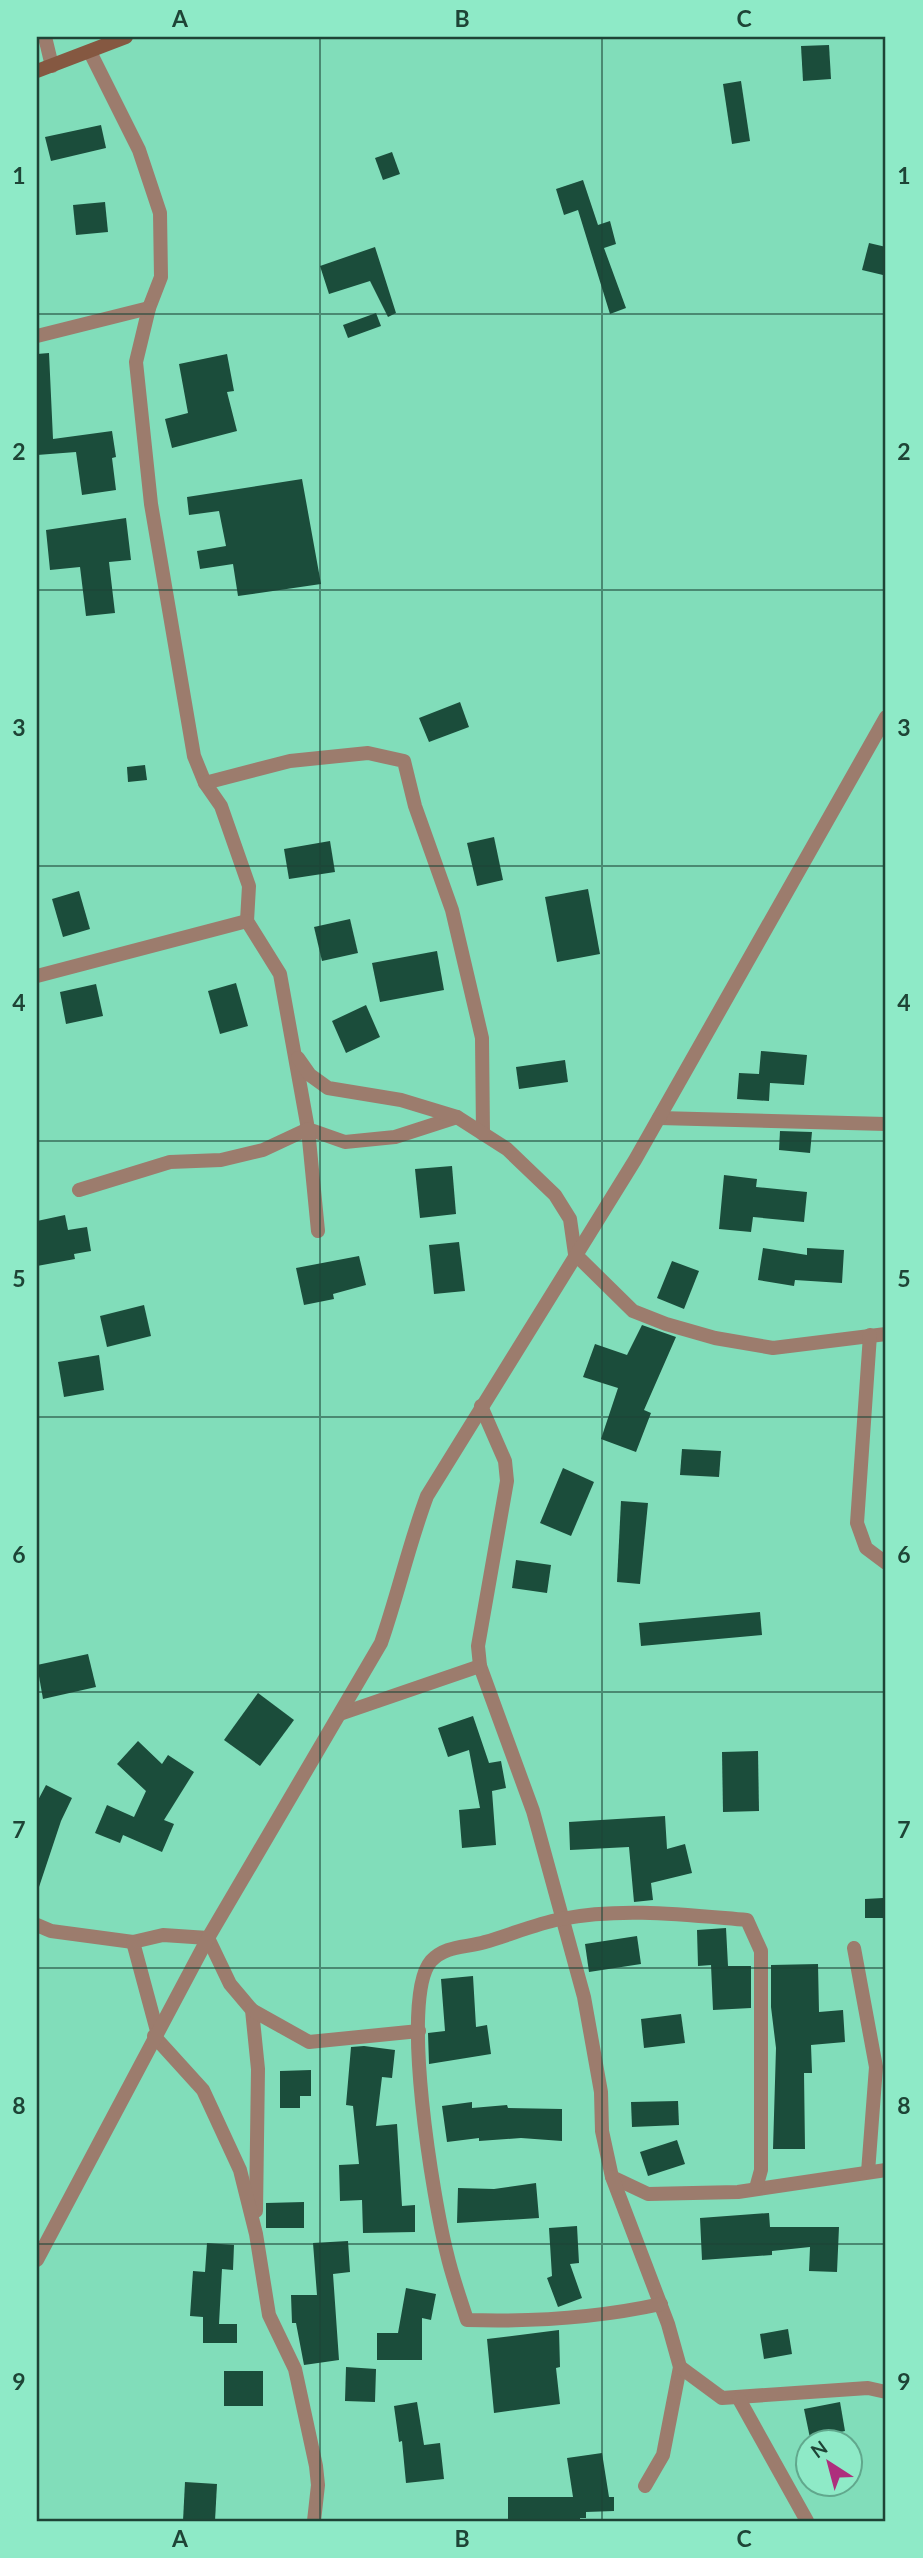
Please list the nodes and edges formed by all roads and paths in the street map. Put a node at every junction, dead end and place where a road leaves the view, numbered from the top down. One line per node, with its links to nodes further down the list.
1 (45, 37): 4 (street)
2 (126, 37): 3 (main road)
3 (90, 52): 4 (main road); 6 (street)
4 (52, 66): 5 (main road)
5 (37, 71)
6 (149, 308): 7 (street); 9 (street)
7 (37, 335)
8 (886, 716): 14 (street)
9 (205, 783): 10 (street); 17 (street)
10 (247, 921): 11 (street); 12 (street)
11 (37, 976)
12 (296, 1056): 13 (street); 16 (street)
13 (457, 1117): 16 (street); 17 (street)
14 (659, 1118): 15 (street); 20 (street)
15 (886, 1124)
16 (308, 1129): 18 (street); 19 (street)
17 (483, 1134): 20 (street)
18 (79, 1190)
19 (318, 1231)
20 (575, 1254): 22 (street); 23 (street)
21 (886, 1334): 22 (street)
22 (870, 1335): 24 (street)
23 (481, 1406): 25 (street); 26 (street)
24 (886, 1563)
25 (480, 1666): 26 (street); 27 (street)
26 (340, 1714): 29 (street)
27 (562, 1919): 33 (street); 37 (street); 38 (street)
28 (37, 1925): 30 (street)
29 (208, 1938): 30 (street); 32 (street); 34 (street)
30 (133, 1942): 34 (street)
31 (854, 1948): 36 (street)
32 (252, 2010): 33 (street); 39 (street)
33 (419, 2031): 41 (street)
34 (155, 2033): 39 (street); 40 (street)
35 (886, 2170): 36 (street)
36 (868, 2172): 38 (street)
37 (612, 2177): 38 (street); 41 (street)
38 (756, 2188)
39 (256, 2234): 46 (street)
40 (37, 2260)
41 (661, 2304): 42 (street)
42 (680, 2367): 44 (street); 45 (street)
43 (886, 2392): 44 (street)
44 (739, 2399): 47 (street)
45 (645, 2486)
46 (314, 2521)
47 (807, 2521)

